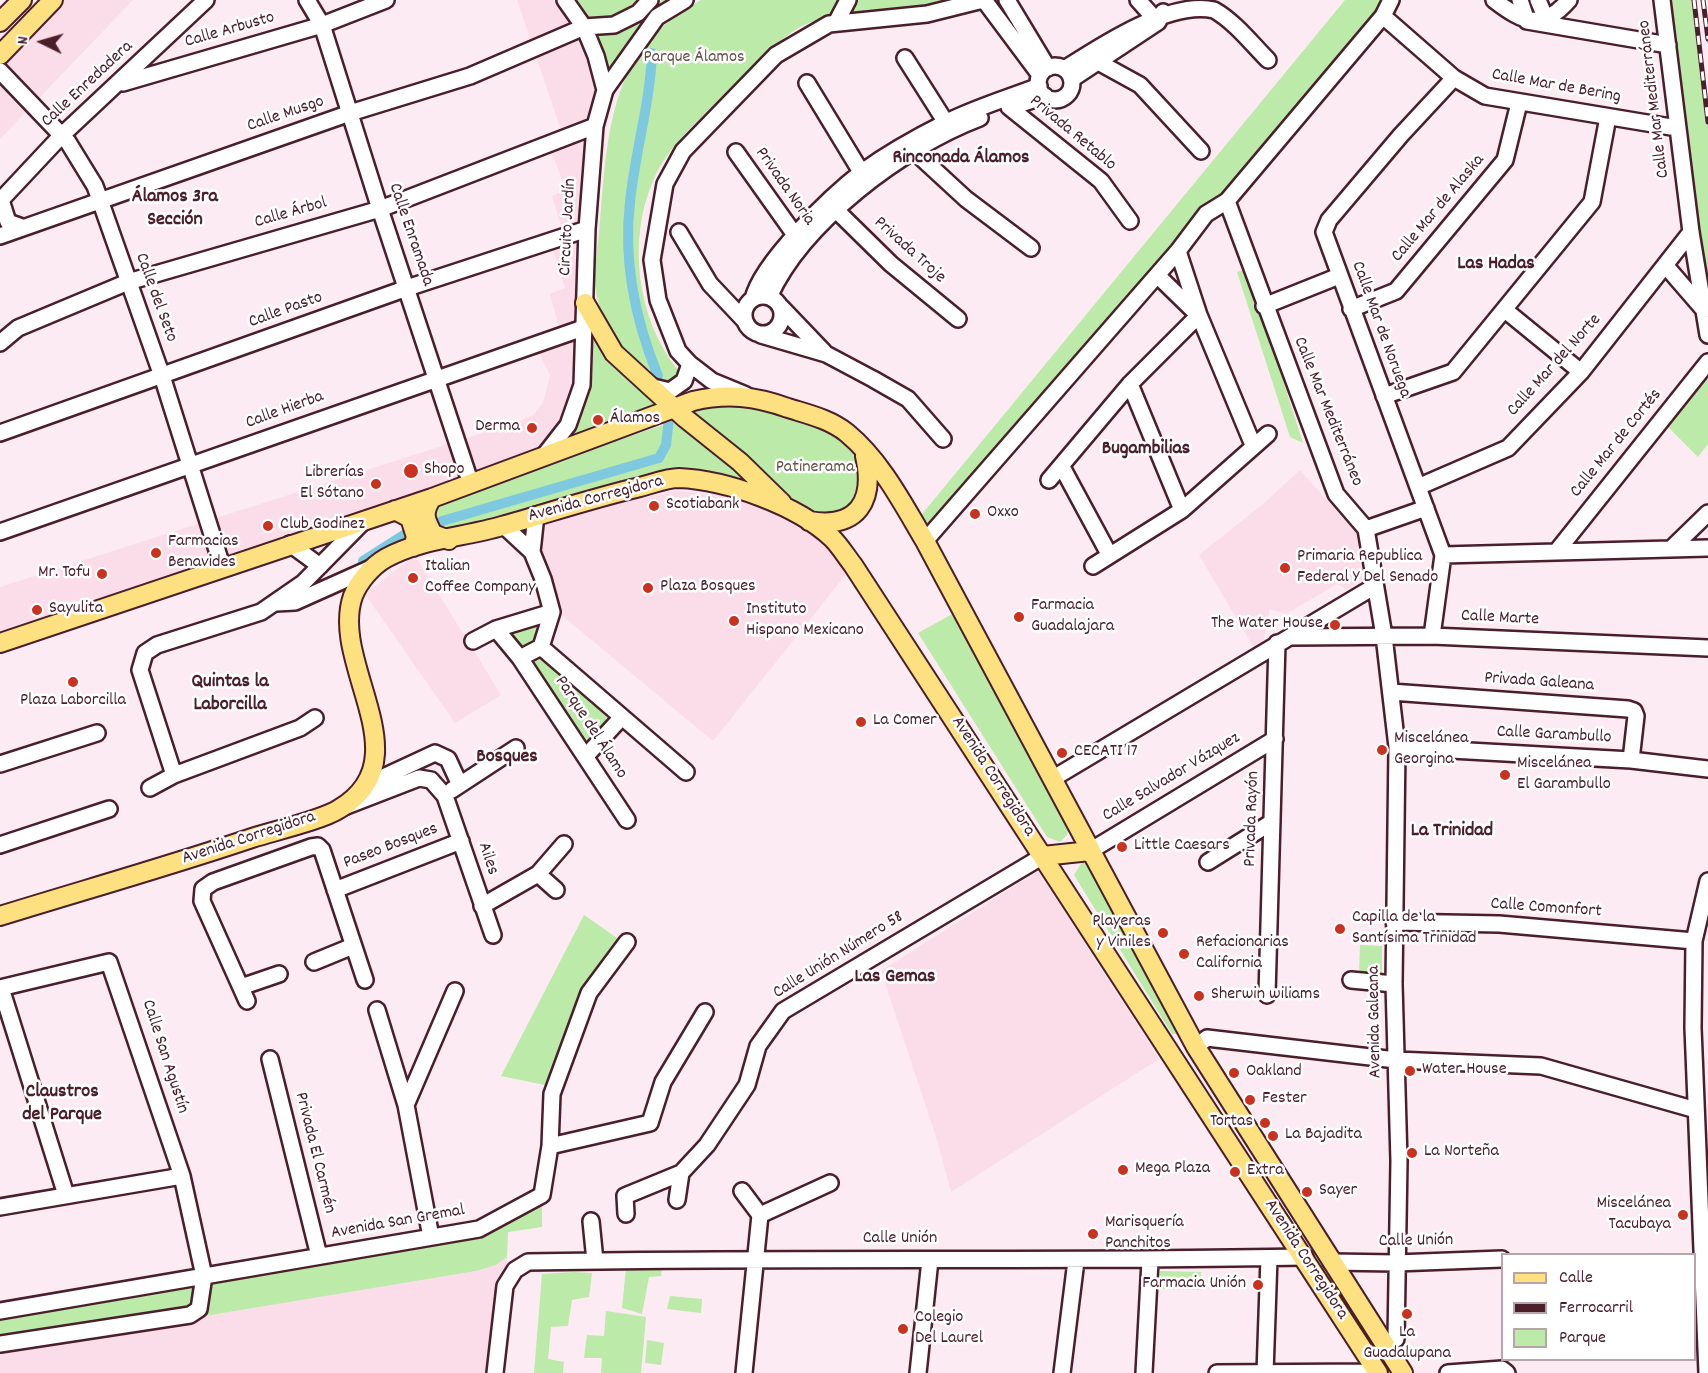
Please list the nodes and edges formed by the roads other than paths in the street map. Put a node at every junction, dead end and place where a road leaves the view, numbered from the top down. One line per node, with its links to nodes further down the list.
1 (23, 0): 21 (main road)
2 (53, 0): 28 (main road)
3 (206, 0): 37 (street, Calle Enredadera)
4 (307, 0): 25 (street, Calle Enramada)
5 (386, 0): 25 (street, Calle Arbusto)
6 (650, 0): 26 (street, Calle Musgo)
7 (685, 0): 38 (street)
8 (848, 0): 23 (street)
9 (983, 0): 23 (street); 35 (street)
10 (1006, 0): 35 (street)
11 (1138, 0): 19 (street)
12 (1391, 0): 20 (street)
13 (1494, 0): 24 (street)
14 (1520, 0): 24 (street)
15 (1538, 0): 22 (street)
16 (1569, 0): 22 (street)
17 (1662, 0): 27 (street, Calle Mar Mediterráneo)
18 (568, 1): 26 (street)
19 (1157, 16): 30 (street); 31 (street); 33 (street)
20 (1383, 16): 34 (street, Calle Mar de Bering); 53 (street)
21 (2, 19)
22 (1546, 19): 24 (street)
23 (837, 21): 86 (street)
24 (1527, 21): 27 (street)
25 (322, 25): 37 (street, Calle Arbusto); 41 (street, Calle Enramada)
26 (584, 27): 38 (street); 41 (street, Calle Musgo)
27 (1668, 45): 45 (street, Calle Mar Mediterráneo)
28 (0, 55)
29 (905, 58): 44 (street)
30 (1268, 60)
31 (1100, 63): 33 (street); 47 (street)
32 (0, 71): 46 (street, Calle del Seto)
33 (1069, 74): 35 (street); 35 (street)
34 (1454, 78): 39 (street, Calle Mar de Bering); 67 (street, Calle Mar de Noruega)
35 (1043, 81): 40 (street); 44 (street)
36 (807, 83): 50 (street)
37 (118, 84): 46 (street, Calle Enredadera)
38 (605, 90): 43 (street, Circuito Jardín)
39 (1520, 103): 42 (street, Calle Mar de Bering); 74 (street, Calle Mar de Alaska)
40 (1009, 107): 44 (street); 56 (street, Privada Retablo)
41 (350, 113): 52 (street, Calle Musgo); 54 (street, Calle Enramada)
42 (1608, 117): 45 (street, Calle Mar de Bering); 75 (street)
43 (595, 126): 54 (street, Calle Árbol); 58 (street, Circuito Jardín)
44 (949, 127): 49 (street); 50 (street)
45 (1677, 128): 60 (street, Calle Mar Mediterráneo)
46 (61, 136): 51 (street, Calle Enredadera); 52 (street, Calle del Seto)
47 (1201, 151)
48 (736, 152): 62 (street, Privada Noria)
49 (915, 152): 50 (street); 63 (street)
50 (865, 178): 55 (street); 62 (street)
51 (1, 200): 57 (street)
52 (98, 200): 57 (street, Calle Musgo); 68 (street, Calle del Seto)
53 (1227, 201): 64 (street); 73 (street, Calle Mar Mediterráneo)
54 (380, 209): 68 (street, Calle Árbol); 69 (street, Calle Enramada)
55 (836, 210): 62 (street); 78 (street, Privada Troje)
56 (1130, 221)
57 (22, 227): 61 (street, Calle Musgo)
58 (587, 230): 69 (street, Calle Pasto); 72 (street, Circuito Jardín)
59 (679, 232): 79 (street)
60 (1691, 232): 65 (street, Calle Mar del Norte); 76 (street, Calle Mar Mediterráneo)
61 (0, 236)
62 (798, 240): 70 (street); 71 (street)
63 (1031, 248)
64 (1178, 251): 66 (street); 77 (street)
65 (1665, 265): 76 (street); 87 (street, Calle Mar del Norte)
66 (1157, 275): 77 (street); 119 (street)
67 (1339, 276): 73 (street); 74 (street, Calle Mar de Noruega)
68 (128, 282): 83 (street, Calle Árbol); 88 (street, Calle del Seto)
69 (407, 288): 88 (street, Calle Pasto); 89 (street, Calle Enramada)
70 (753, 299): 71 (street); 79 (street)
71 (775, 302): 81 (street); 84 (street)
72 (585, 303): 80 (street, Circuito Jardín); 91 (main road)
73 (1264, 306): 116 (street, Calle Mar Mediterráneo)
74 (1351, 309): 93 (street, Calle Mar de Noruega)
75 (1505, 310): 87 (street); 93 (street)
76 (1704, 310): 82 (street, Calle Mar Mediterráneo)
77 (1199, 315): 90 (street); 98 (street)
78 (958, 319)
79 (744, 320): 81 (street)
80 (583, 328): 89 (street, Calle Hierba); 100 (street, Circuito Jardín)
81 (761, 335): 84 (street)
82 (1708, 335)
83 (0, 343)
84 (826, 354): 97 (street)
85 (1708, 362): 124 (street, Calle Mar de Cortés)
86 (690, 364): 91 (street); 92 (street)
87 (1581, 372): 105 (street, Calle Mar del Norte)
88 (162, 376): 95 (street, Calle Pasto); 101 (street, Calle del Seto)
89 (436, 378): 101 (street, Calle Hierba); 104 (street, Calle Enramada)
90 (1130, 384): 102 (street); 110 (street)
91 (649, 386): 94 (main road)
92 (747, 395): 94 (main road, Avenida Corregidora); 99 (main road, Avenida Corregidora)
93 (1384, 396): 105 (street, Calle Mar de Noruega)
94 (674, 406): 100 (main road, Avenida Corregidora); 107 (main road)
95 (0, 433)
96 (1268, 434): 98 (street)
97 (943, 439)
98 (1253, 445): 110 (street)
99 (864, 450): 114 (main road); 119 (main road, Avenida Corregidora)
100 (543, 457): 104 (main road, Avenida Corregidora)
101 (192, 465): 117 (street, Calle Hierba); 128 (street, Calle del Seto)
102 (1062, 467): 103 (street); 126 (street)
103 (1049, 480)
104 (471, 484): 106 (main road, Avenida Corregidora)
105 (1418, 487): 108 (street, Calle Mar de Noruega)
106 (432, 498): 109 (main road, Avenida Corregidora); 118 (main road)
107 (786, 507): 112 (main road, Avenida Corregidora); 114 (main road, Avenida Corregidora)
108 (1426, 508): 116 (street); 127 (street, Calle Mar de Noruega)
109 (394, 510): 113 (main road, Avenida Corregidora); 121 (main road)
110 (1182, 510): 126 (street)
111 (1708, 513): 122 (street)
112 (536, 515): 115 (main road, Avenida Corregidora); 125 (street)
113 (365, 520): 120 (main road, Avenida Corregidora); 129 (street)
114 (808, 520): 171 (main road, Avenida Corregidora)
115 (504, 526): 118 (main road, Avenida Corregidora); 125 (street)
116 (1366, 529): 132 (street)
117 (0, 532)
118 (449, 540): 121 (main road, Avenida Corregidora)
119 (925, 541): 157 (main road, Avenida Corregidora)
120 (290, 544): 128 (main road, Avenida Corregidora); 129 (street)
121 (413, 547): 131 (main road, Avenida Corregidora)
122 (1672, 548): 123 (street); 124 (street)
123 (1708, 548)
124 (1557, 551): 127 (street)
125 (532, 552): 134 (street)
126 (1109, 554): 130 (street)
127 (1443, 555): 137 (street, Calle Mar de Noruega)
128 (222, 566): 140 (main road, Avenida Corregidora)
129 (320, 566): 133 (street)
130 (1093, 566)
131 (374, 567): 133 (street); 160 (main road, Avenida Corregidora)
132 (1375, 586): 136 (street); 138 (street)
133 (273, 604): 156 (street)
134 (552, 612): 135 (street); 141 (street)
135 (496, 629): 139 (street); 143 (street, Parque del Álamo)
136 (1384, 636): 137 (street, Calle Marte); 138 (street, Calle Marte); 144 (street, Avenida Galeana)
137 (1432, 636): 142 (street, Calle Marte)
138 (1283, 640): 148 (street, Privada Rayón); 157 (street)
139 (473, 641)
140 (0, 642)
141 (541, 647): 143 (street); 145 (street, Parque del Álamo)
142 (1708, 648)
143 (520, 658): 151 (street, Parque del Álamo)
144 (1391, 692): 149 (street, Avenida Galeana); 152 (street, Privada Galeana)
145 (622, 717): 151 (street); 155 (street, Parque del Álamo)
146 (315, 718): 156 (street)
147 (97, 733): 153 (street)
148 (1275, 739): 166 (street, Privada Rayón); 170 (street, Calle Salvador Vázquez)
149 (1397, 747): 152 (street, Calle Garambullo); 179 (street, Avenida Galeana)
150 (516, 748): 158 (street)
151 (586, 756): 165 (street, Parque del Álamo)
152 (1631, 760): 154 (street, Calle Garambullo)
153 (0, 764)
154 (1708, 769)
155 (686, 772)
156 (174, 775): 161 (street)
157 (1052, 779): 170 (main road, Avenida Corregidora)
158 (459, 783): 159 (street); 162 (street)
159 (385, 784): 160 (street); 162 (street); 164 (street)
160 (366, 785): 164 (main road, Avenida Corregidora)
161 (150, 788)
162 (445, 796): 167 (street, Ailes)
163 (110, 810): 169 (street)
164 (339, 810): 178 (main road, Avenida Corregidora)
165 (627, 820)
166 (1272, 822): 172 (street); 191 (street, Privada Rayón)
167 (460, 841): 175 (street, Paseo Bosques); 177 (street, Ailes)
168 (564, 844): 173 (street)
169 (0, 845)
170 (1090, 851): 171 (main road); 194 (main road, Avenida Corregidora)
171 (1043, 856): 201 (street, Calle Unión Número 58); 213 (main road, Avenida Corregidora)
172 (1208, 862)
173 (538, 874): 176 (street); 177 (street)
174 (1708, 881): 181 (street)
175 (335, 890): 183 (street, Paseo Bosques); 185 (street, Paseo Bosques)
176 (556, 890)
177 (482, 906): 180 (street, Ailes)
178 (0, 915)
179 (1394, 922): 181 (street, Calle Comonfort); 188 (street, Avenida Galeana)
180 (493, 935)
181 (1694, 941): 198 (street)
182 (627, 942): 200 (street)
183 (353, 945): 184 (street); 186 (street, Paseo Bosques)
184 (314, 962)
185 (279, 974)
186 (365, 980)
187 (1351, 980): 188 (street)
188 (1394, 984): 196 (street, Avenida Galeana)
189 (0, 988): 202 (street, Calle San Agustín); 205 (street)
190 (455, 991): 197 (street)
191 (1267, 995)
192 (377, 1010): 197 (street)
193 (705, 1012): 200 (street)
194 (1196, 1047): 196 (street); 222 (main road, Avenida Corregidora)
195 (270, 1059): 212 (street, Privada El Carmén)
196 (1396, 1060): 198 (street); 223 (street, Avenida Galeana)
197 (406, 1105): 211 (street)
198 (1696, 1110): 199 (street)
199 (1703, 1128): 219 (street)
200 (550, 1146): 211 (street, Avenida San Gremal)
201 (681, 1173): 206 (street); 208 (street)
202 (182, 1176): 205 (street); 224 (street, Calle San Agustín)
203 (830, 1183): 209 (street)
204 (742, 1191): 209 (street)
205 (66, 1195): 207 (street)
206 (677, 1200)
207 (0, 1207)
208 (626, 1214)
209 (760, 1215): 214 (street)
210 (591, 1221): 217 (street)
211 (431, 1237): 212 (street, Avenida San Gremal)
212 (319, 1256): 224 (street, Avenida San Gremal)
213 (1305, 1257): 215 (street, Calle Unión); 229 (main road, Avenida Corregidora)
214 (757, 1258): 217 (street, Calle Unión); 218 (street, Calle Unión); 231 (street)
215 (1269, 1258): 221 (street, Calle Unión); 228 (street)
216 (1501, 1259): 223 (street, Calle Unión)
217 (595, 1260): 230 (street, Calle Unión)
218 (930, 1260): 220 (street, Calle Unión); 232 (street)
219 (1701, 1260): 239 (street)
220 (1076, 1261): 221 (street, Calle Unión); 233 (street)
221 (1150, 1261): 234 (street)
222 (1331, 1262): 223 (street, Calle Unión); 236 (main road, Avenida Corregidora)
223 (1396, 1263): 226 (street, Avenida Galeana)
224 (204, 1276): 225 (street, Avenida San Gremal); 227 (street)
225 (0, 1311)
226 (1396, 1339)
227 (0, 1344)
228 (1265, 1372): 229 (street); 235 (street)
229 (1374, 1372)
230 (495, 1373)
231 (744, 1373)
232 (918, 1373)
233 (1062, 1373)
234 (1144, 1373)
235 (1217, 1373)
236 (1403, 1373)
237 (1448, 1373): 238 (street)
238 (1507, 1373)
239 (1707, 1373)

